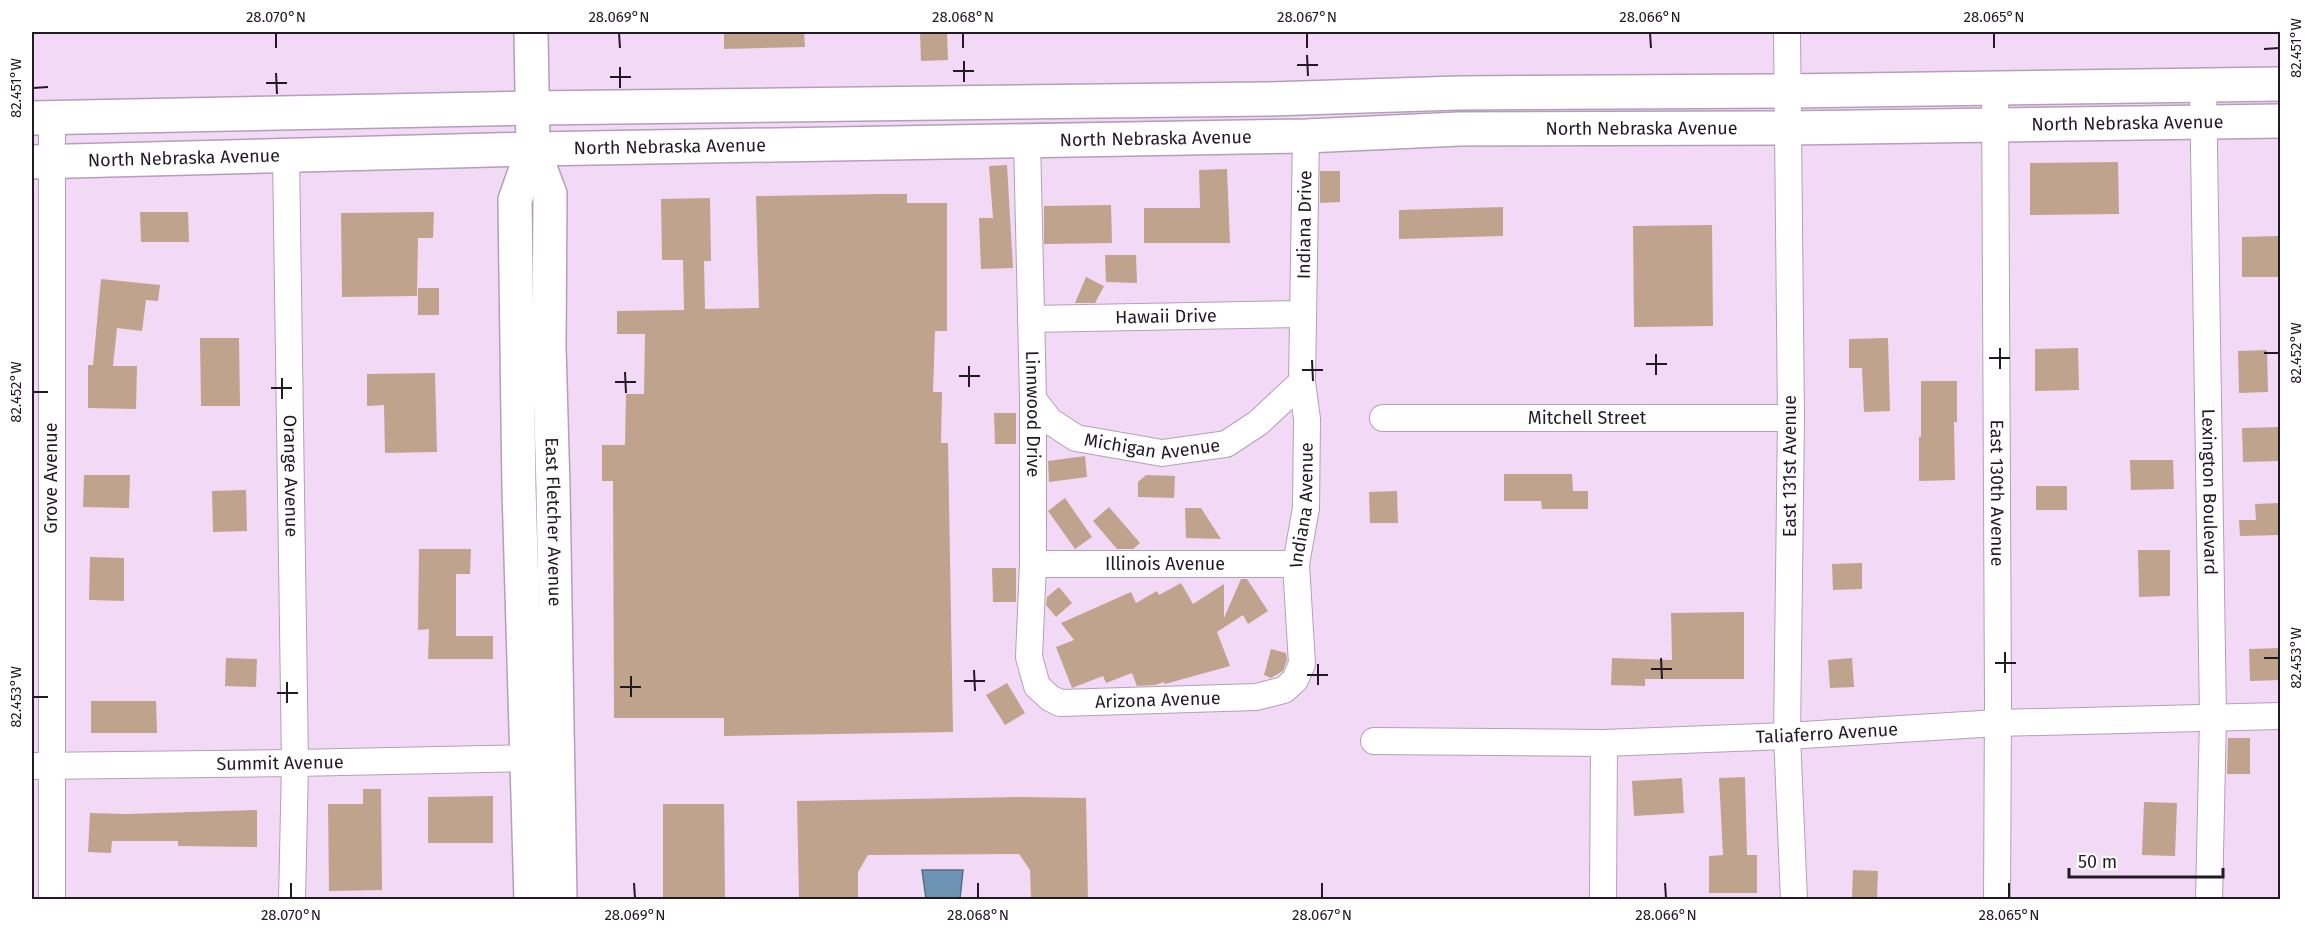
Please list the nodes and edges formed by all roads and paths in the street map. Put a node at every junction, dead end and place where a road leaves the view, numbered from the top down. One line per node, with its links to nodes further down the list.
1 (531, 32): 9 (main road, East Fletcher Avenue)
2 (1787, 32): 6 (street, East 131st Avenue)
3 (2203, 84): 4 (main road, North Nebraska Avenue); 5 (main road, North Nebraska Avenue); 12 (street, Lexington Boulevard)
4 (2280, 84)
5 (1995, 87): 6 (main road, North Nebraska Avenue); 13 (street, East 130th Avenue)
6 (1788, 91): 7 (main road, North Nebraska Avenue); 14 (street, East 131st Avenue)
7 (1458, 93): 8 (main road, North Nebraska Avenue); 15 (street)
8 (1145, 101): 9 (main road, North Nebraska Avenue); 17 (street)
9 (533, 108): 10 (main road, North Nebraska Avenue); 19 (main road, East Fletcher Avenue)
10 (42, 117): 21 (street, Grove Avenue)
11 (2280, 122): 12 (main road, North Nebraska Avenue)
12 (2203, 123): 13 (main road, North Nebraska Avenue); 32 (street, Lexington Boulevard)
13 (1995, 125): 14 (main road, North Nebraska Avenue); 34 (street, East 130th Avenue)
14 (1788, 128): 15 (main road, North Nebraska Avenue); 27 (street, East 131st Avenue)
15 (1459, 129): 16 (main road, North Nebraska Avenue)
16 (1306, 136): 17 (main road, North Nebraska Avenue); 22 (street, Indiana Drive)
17 (1145, 138): 18 (main road, North Nebraska Avenue)
18 (1027, 140): 19 (main road, North Nebraska Avenue); 23 (street, Linnwood Drive)
19 (533, 149): 20 (main road, North Nebraska Avenue); 38 (main road, East Fletcher Avenue); 44 (main road, East Fletcher Avenue)
20 (286, 154): 21 (main road, North Nebraska Avenue); 39 (street, Orange Avenue)
21 (42, 161): 40 (street, Grove Avenue)
22 (1302, 314): 23 (street, Hawaii Drive); 24 (street, Indiana Avenue)
23 (1031, 319): 25 (street, Linnwood Drive)
24 (1302, 382): 25 (street, Michigan Avenue); 29 (street, Indiana Avenue)
25 (1033, 399): 28 (street, Linnwood Drive)
26 (1383, 418): 27 (street, Mitchell Street)
27 (1791, 418): 35 (street, East 131st Avenue)
28 (1033, 564): 29 (street, Illinois Avenue); 30 (street, Linnwood Drive)
29 (1296, 564): 31 (street, Indiana Avenue)
30 (1037, 686): 31 (street, Arizona Avenue)
31 (1284, 690)
32 (2213, 717): 33 (street, Taliaferro Avenue); 34 (street, Taliaferro Avenue); 48 (street, Lexington Boulevard)
33 (2280, 717)
34 (1998, 723): 35 (street, Taliaferro Avenue); 47 (street, East 130th Avenue)
35 (1787, 736): 37 (street, Taliaferro Avenue); 46 (street, East 131st Avenue)
36 (1374, 741): 37 (street, Taliaferro Avenue)
37 (1604, 743): 45 (street)
38 (528, 758): 39 (street, Summit Avenue); 43 (main road, East Fletcher Avenue)
39 (295, 763): 40 (street, Summit Avenue); 42 (street, Orange Avenue)
40 (41, 766): 41 (street, Grove Avenue)
41 (52, 900)
42 (292, 900)
43 (531, 900)
44 (560, 900)
45 (1603, 900)
46 (1794, 900)
47 (1997, 900)
48 (2209, 900)

